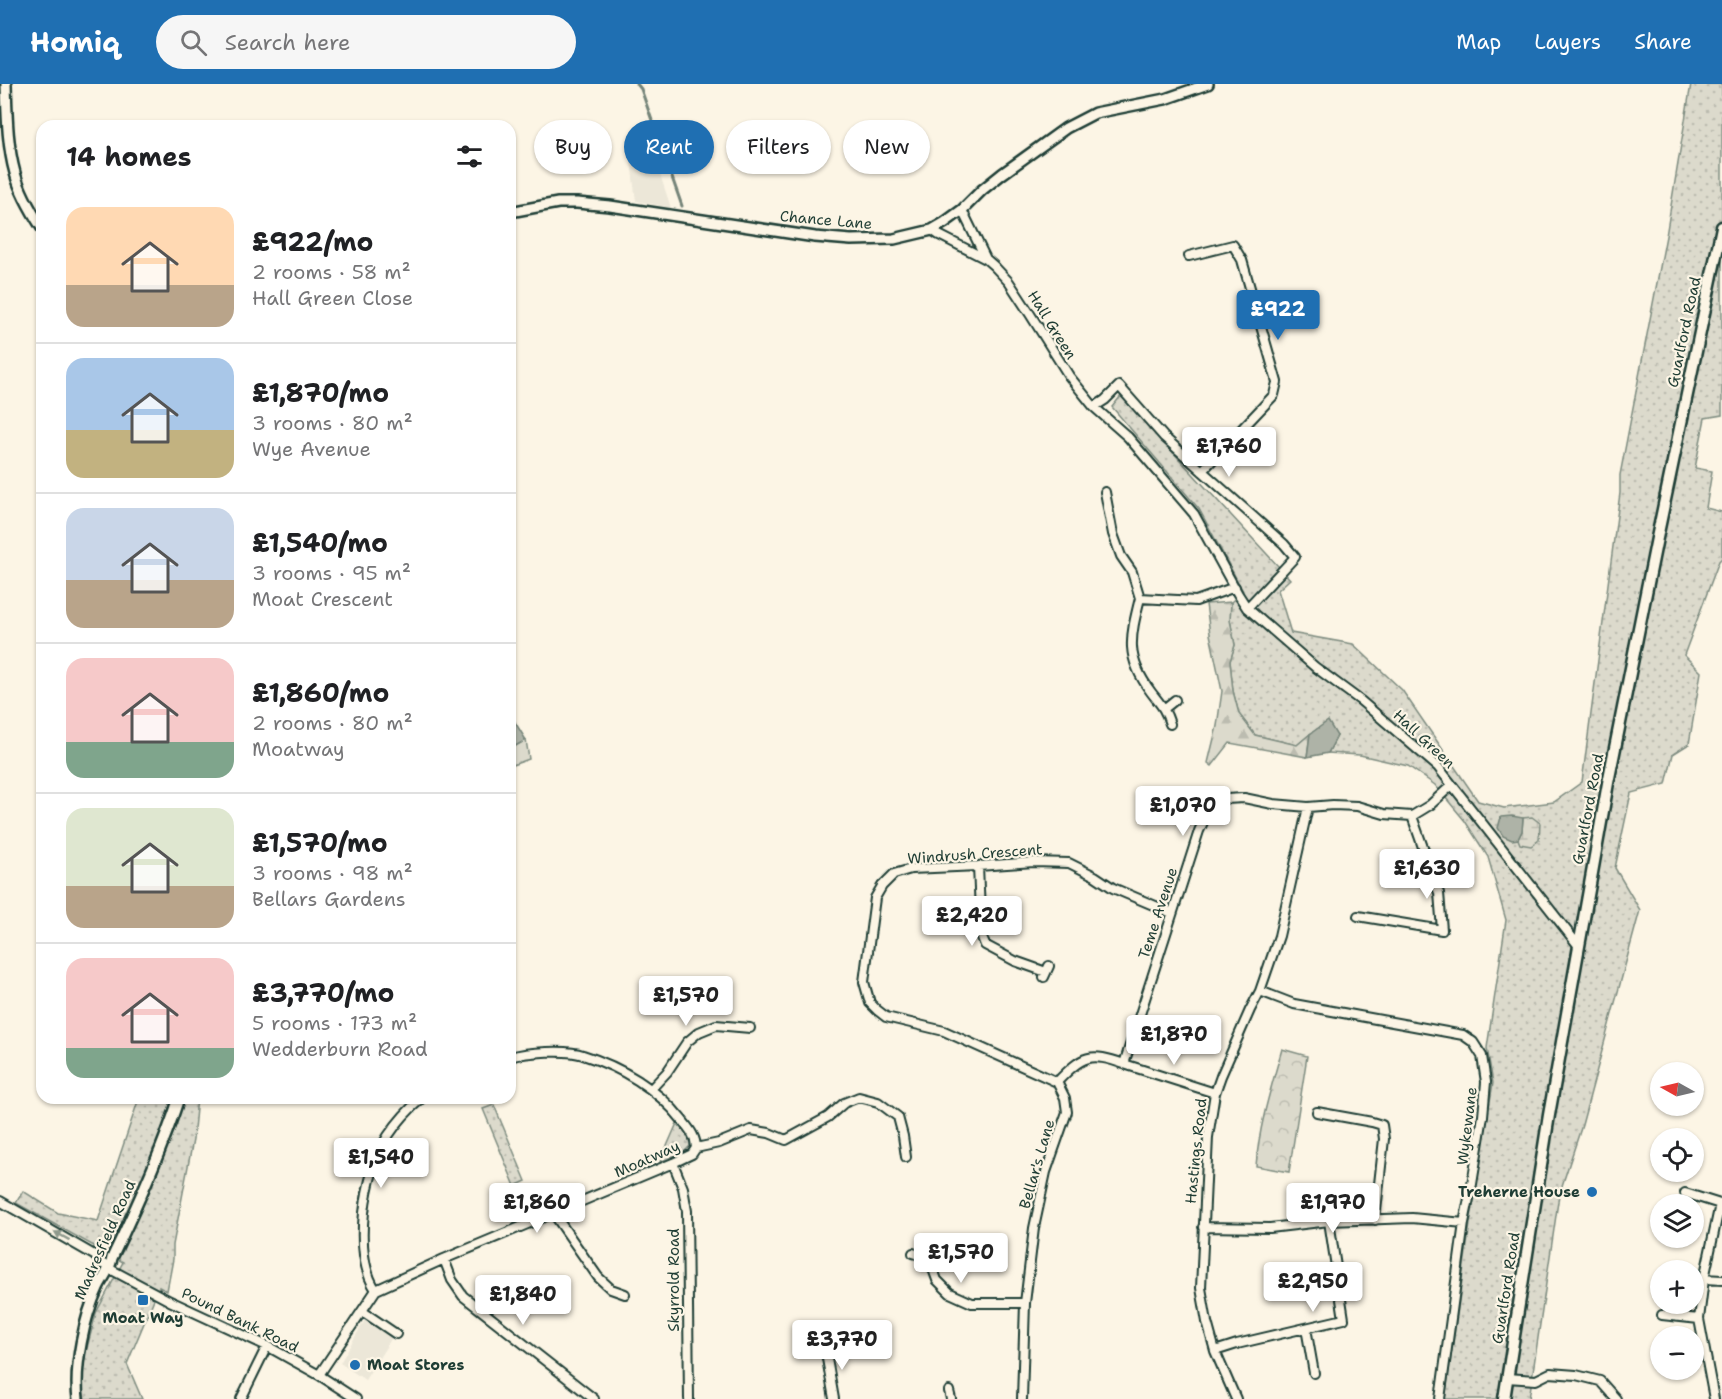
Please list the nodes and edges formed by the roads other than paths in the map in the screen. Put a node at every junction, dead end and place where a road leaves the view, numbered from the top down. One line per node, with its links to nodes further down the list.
1 (6, 84): 5 (street)
2 (1208, 84): 3 (street, Chance Lane)
3 (962, 210): 7 (street, Chance Lane); 9 (street, Hall Green)
4 (516, 211): 7 (street, Chance Lane)
5 (36, 218)
6 (1722, 227): 25 (main road, Guarlford Road)
7 (932, 230): 9 (street, Hall Green)
8 (1189, 256): 11 (street)
9 (986, 259): 10 (street, Hall Green)
10 (1094, 406): 11 (street); 13 (street, Hall Green)
11 (1202, 471): 15 (street)
12 (1105, 492): 14 (street)
13 (1235, 587): 14 (street); 15 (street, Hall Green)
14 (1140, 598): 17 (street)
15 (1247, 608): 19 (street, Hall Green)
16 (1175, 700): 17 (street)
17 (1165, 708): 18 (street)
18 (1170, 724)
19 (1452, 785): 21 (street); 25 (street, Hall Green)
20 (1308, 807): 21 (street, Teme Avenue); 23 (street, Teme Avenue); 27 (street, Hastings Road)
21 (1412, 816): 24 (street)
22 (978, 866): 23 (street, Windrush Crescent); 26 (street); 31 (street, Windrush Crescent)
23 (1172, 913): 30 (street, Teme Avenue)
24 (1358, 916)
25 (1578, 945): 69 (main road, Guarlford Road)
26 (1046, 972)
27 (1260, 991): 33 (street, Hastings Road); 46 (street, Wykewane)
28 (750, 1028): 32 (street)
29 (516, 1056): 32 (street)
30 (1124, 1064): 31 (street); 33 (street)
31 (1057, 1082): 57 (street, Bellar's Lane)
32 (651, 1089): 37 (street)
33 (1215, 1092): 47 (street, Hastings Road)
34 (177, 1104): 52 (street, Madresfield Road)
35 (415, 1104): 55 (street)
36 (1317, 1112): 44 (street)
37 (696, 1148): 38 (street, Moatway); 39 (street, Moatway)
38 (906, 1156)
39 (673, 1163): 43 (street, Moatway); 74 (street, Skyrrold Road)
40 (1686, 1193): 42 (street)
41 (0, 1201): 52 (street, Pound Bank Road, one-way to 41)
42 (1721, 1204): 53 (street)
43 (554, 1214): 51 (street, Moatway); 56 (street)
44 (1375, 1220): 45 (street); 46 (street)
45 (1329, 1221): 47 (street); 62 (street)
46 (1464, 1223): 78 (street, Wykewane)
47 (1203, 1227): 66 (street, Hastings Road)
48 (938, 1247): 50 (street)
49 (914, 1252): 50 (street)
50 (929, 1258): 57 (street)
51 (444, 1259): 55 (street, Moatway); 73 (street)
52 (110, 1269): 64 (street, Pound Bank Road); 70 (street, Madresfield Road)
53 (1704, 1279): 54 (street)
54 (1722, 1280)
55 (376, 1290): 58 (street)
56 (625, 1294)
57 (1025, 1303): 76 (street, Bellar's Lane)
58 (362, 1311): 63 (street); 68 (street)
59 (1700, 1314): 61 (street)
60 (1662, 1315): 61 (street)
61 (1699, 1319): 81 (street)
62 (1306, 1328): 66 (street); 67 (street)
63 (396, 1334)
64 (267, 1346): 68 (street, Pound Bank Road); 71 (street)
65 (825, 1347): 75 (street)
66 (1215, 1351): 77 (street, Hastings Road)
67 (1314, 1372)
68 (319, 1375): 72 (street, Pound Bank Road)
69 (1508, 1378): 79 (main road, Guarlford Road); 80 (street)
70 (78, 1399)
71 (242, 1399)
72 (356, 1399)
73 (594, 1399)
74 (689, 1399)
75 (834, 1399)
76 (1022, 1399)
77 (1236, 1399)
78 (1440, 1399)
79 (1504, 1399)
80 (1616, 1399)
81 (1714, 1399)

